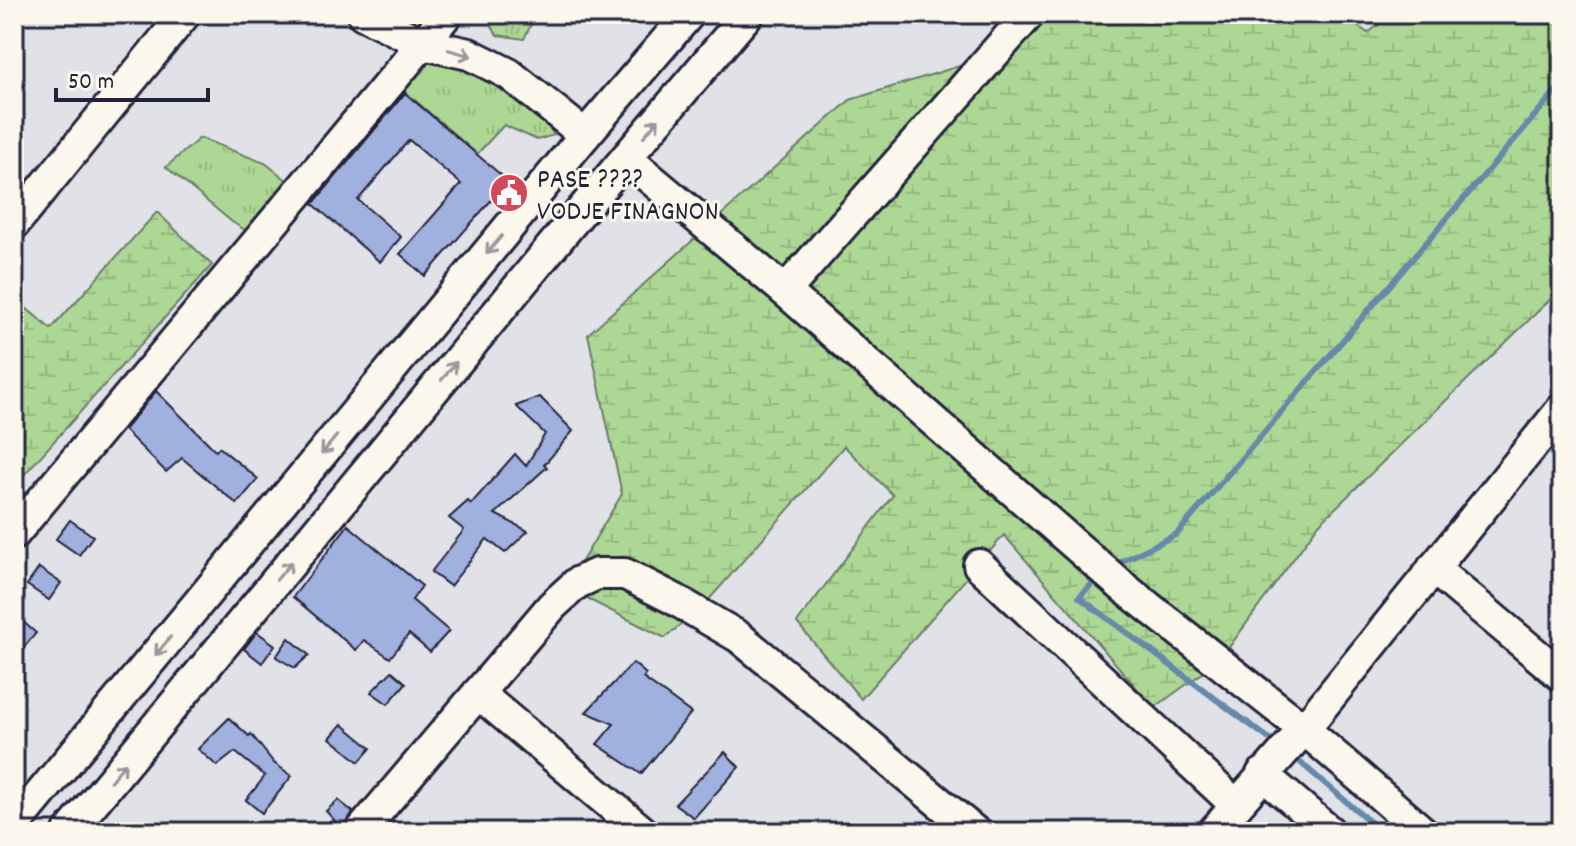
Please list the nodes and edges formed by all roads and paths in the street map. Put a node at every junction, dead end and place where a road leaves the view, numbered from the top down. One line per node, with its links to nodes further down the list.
1 (185, 14): 10 (street)
2 (363, 14): 7 (street)
3 (447, 14): 7 (street)
4 (689, 14): 8 (street)
5 (748, 14): 9 (street, one-way to 5)
6 (1029, 14): 11 (street)
7 (423, 44): 8 (street, one-way to 8); 13 (street)
8 (585, 135): 21 (street, one-way to 21)
9 (626, 158): 11 (street); 22 (street, one-way to 9)
10 (14, 224)
11 (785, 291): 18 (street)
12 (1562, 409): 15 (street)
13 (14, 534)
14 (979, 565): 20 (street)
15 (1433, 568): 16 (street); 18 (street)
16 (1562, 676)
17 (478, 693): 23 (street); 24 (street); 25 (street)
18 (1304, 729): 19 (street); 28 (street)
19 (1262, 774): 20 (street); 27 (street)
20 (1236, 805): 26 (street)
21 (14, 826)
22 (69, 832)
23 (360, 832)
24 (643, 832)
25 (975, 832)
26 (1213, 832)
27 (1330, 832)
28 (1423, 832)

